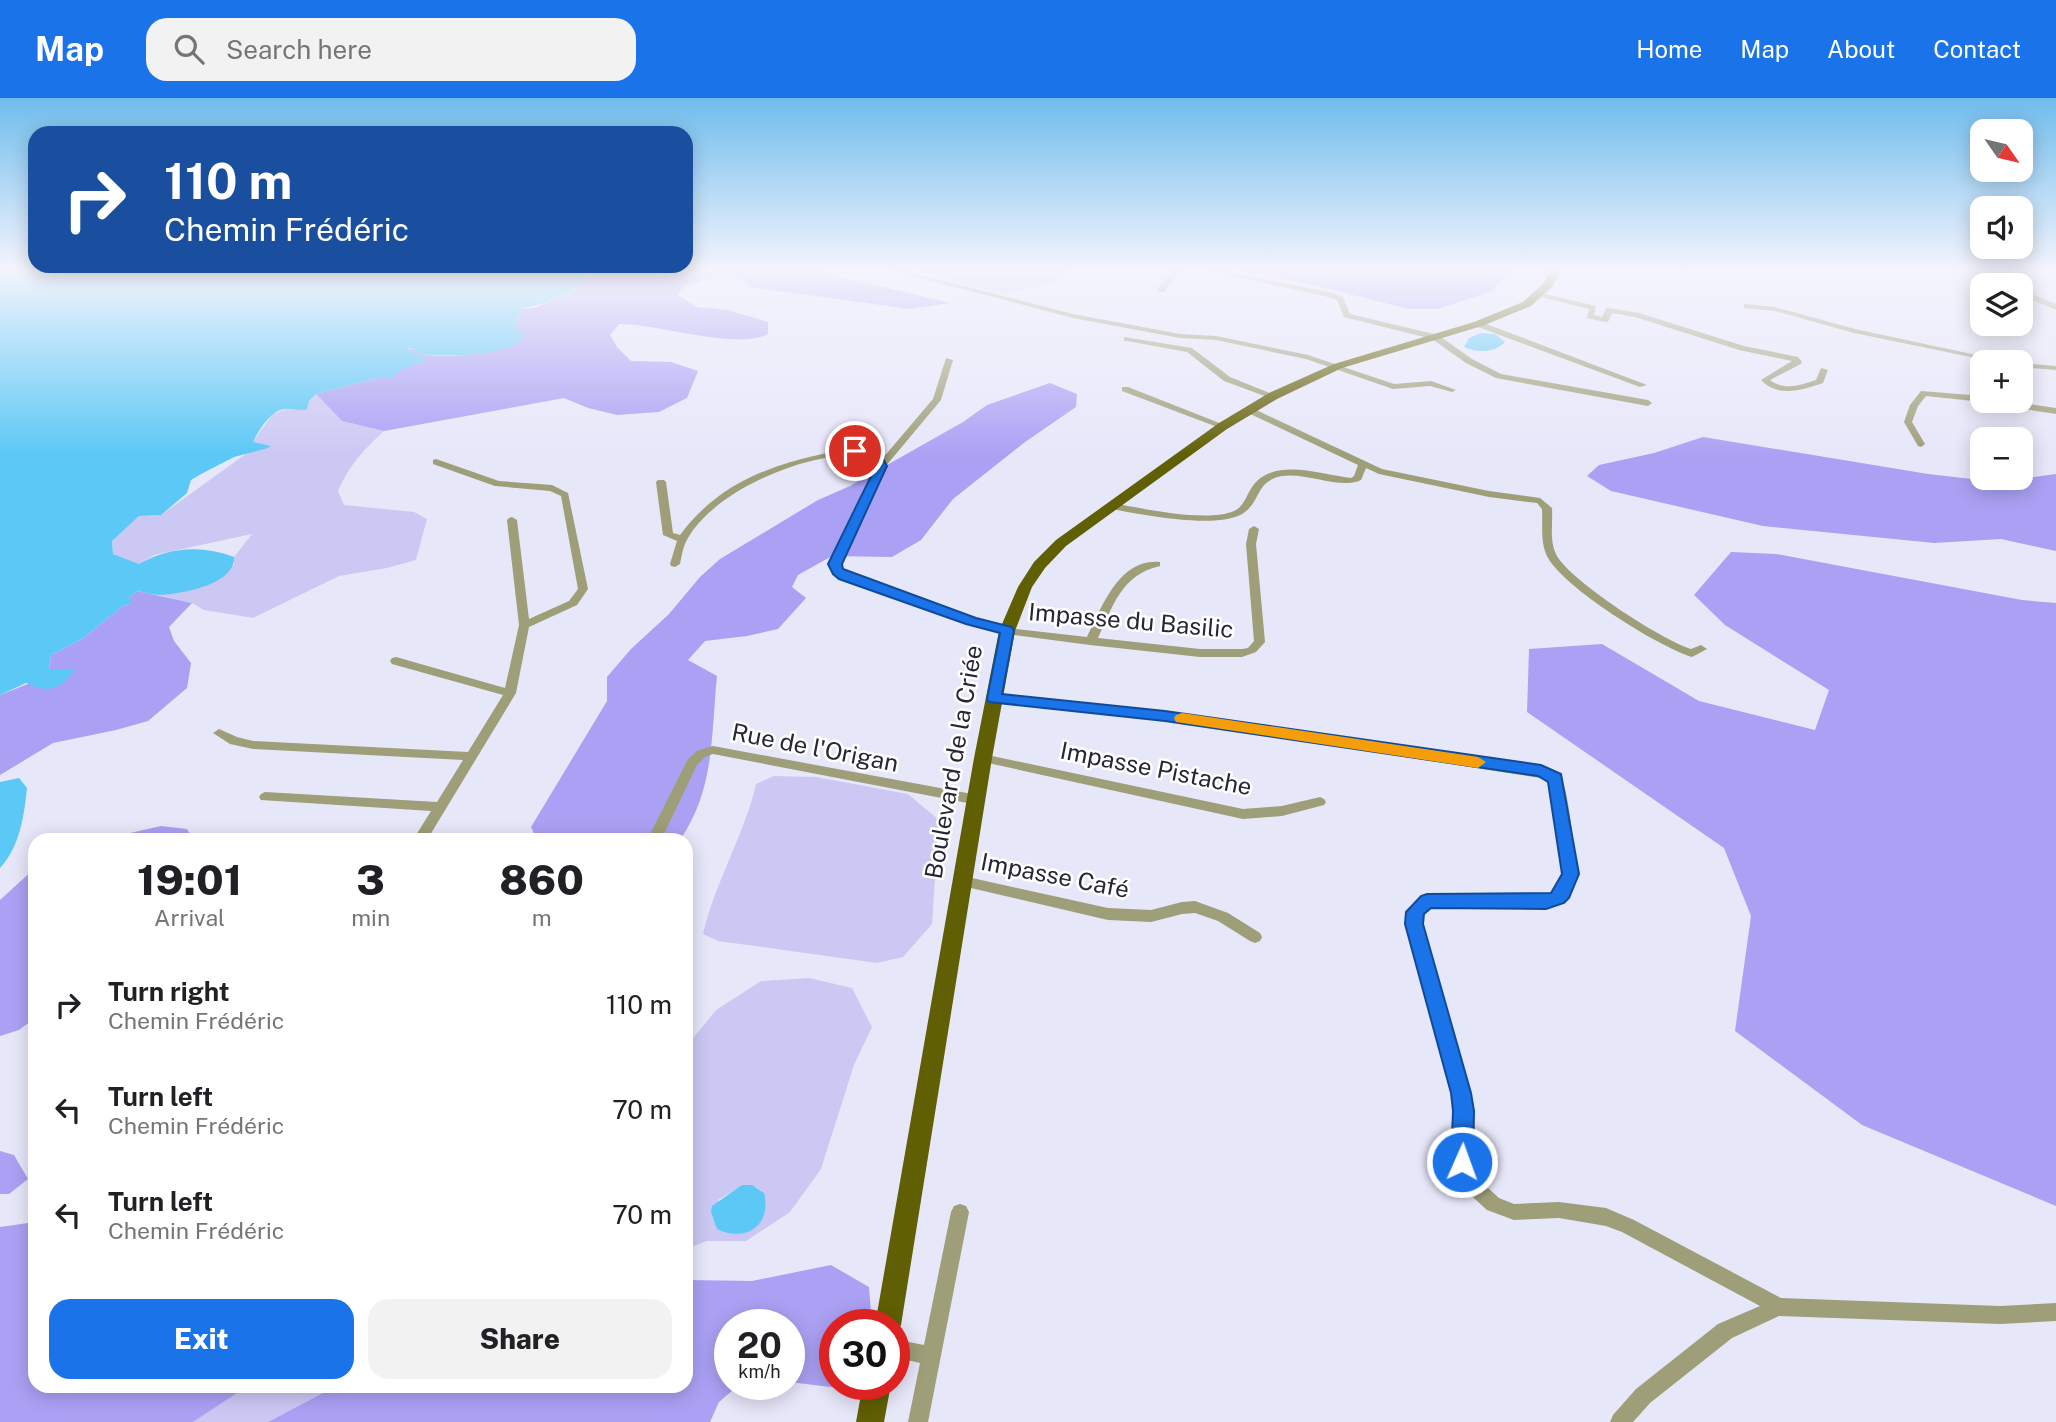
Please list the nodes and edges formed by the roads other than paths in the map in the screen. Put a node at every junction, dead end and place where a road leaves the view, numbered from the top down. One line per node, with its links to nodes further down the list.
1 (1157, 332): 12 (street)
2 (1414, 332): 7 (street)
3 (1452, 332): 7 (main road, Boulevard de la Criée)
4 (1499, 332): 16 (street)
5 (1688, 332): 9 (street)
6 (1858, 332): 10 (street)
7 (1435, 337): 12 (main road, Boulevard de la Criée); 21 (street)
8 (1127, 339): 19 (street)
9 (1716, 341): 15 (street)
10 (1970, 355)
11 (949, 360): 29 (street)
12 (1338, 366): 18 (street); 19 (main road, Boulevard de la Criée)
13 (2033, 366): 14 (street)
14 (2056, 368)
15 (1825, 370)
16 (1643, 385)
17 (1125, 388): 25 (street)
18 (1452, 390)
19 (1273, 396): 23 (main road, Boulevard de la Criée)
20 (1970, 398): 26 (street)
21 (1648, 403)
22 (2033, 407): 24 (street)
23 (1249, 410): 25 (main road, Boulevard de la Criée); 28 (street)
24 (2056, 411)
25 (1223, 426): 31 (main road, Boulevard de la Criée)
26 (1921, 444)
27 (436, 462): 37 (street)
28 (1363, 464): 31 (street); 40 (street)
29 (881, 466): 34 (street); 38 (street, Impasse du Basilic)
30 (661, 482): 34 (street)
31 (1111, 506): 38 (main road, Boulevard de la Criée)
32 (512, 520): 37 (street)
33 (1254, 528): 39 (street, Impasse du Basilic)
34 (682, 539): 35 (street)
35 (675, 564)
36 (1156, 564): 39 (street)
37 (524, 625): 42 (street)
38 (1007, 631): 39 (street, Impasse du Basilic); 43 (main road, Boulevard de la Criée)
39 (1090, 642)
40 (1701, 649)
41 (396, 661): 42 (street)
42 (510, 693): 45 (street)
43 (994, 699): 46 (main road, Boulevard de la Criée); 56 (street)
44 (219, 733): 45 (street)
45 (471, 757): 50 (street)
46 (983, 758): 48 (main road, Boulevard de la Criée); 49 (street, Impasse Pistache)
47 (265, 797): 50 (street)
48 (978, 800): 52 (street, Rue de l'Origan); 53 (main road, Boulevard de la Criée)
49 (1320, 802)
50 (440, 807): 51 (street)
51 (424, 833)
52 (657, 833)
53 (963, 881): 54 (street, Impasse Café); 57 (main road, Boulevard de la Criée)
54 (1255, 937)
55 (960, 1212): 60 (street)
56 (1779, 1307): 58 (street); 64 (street)
57 (891, 1309)
58 (2056, 1312)
59 (910, 1352): 60 (street)
60 (930, 1356): 63 (street)
61 (874, 1400): 62 (main road)
62 (870, 1422)
63 (918, 1422)
64 (1620, 1422)

